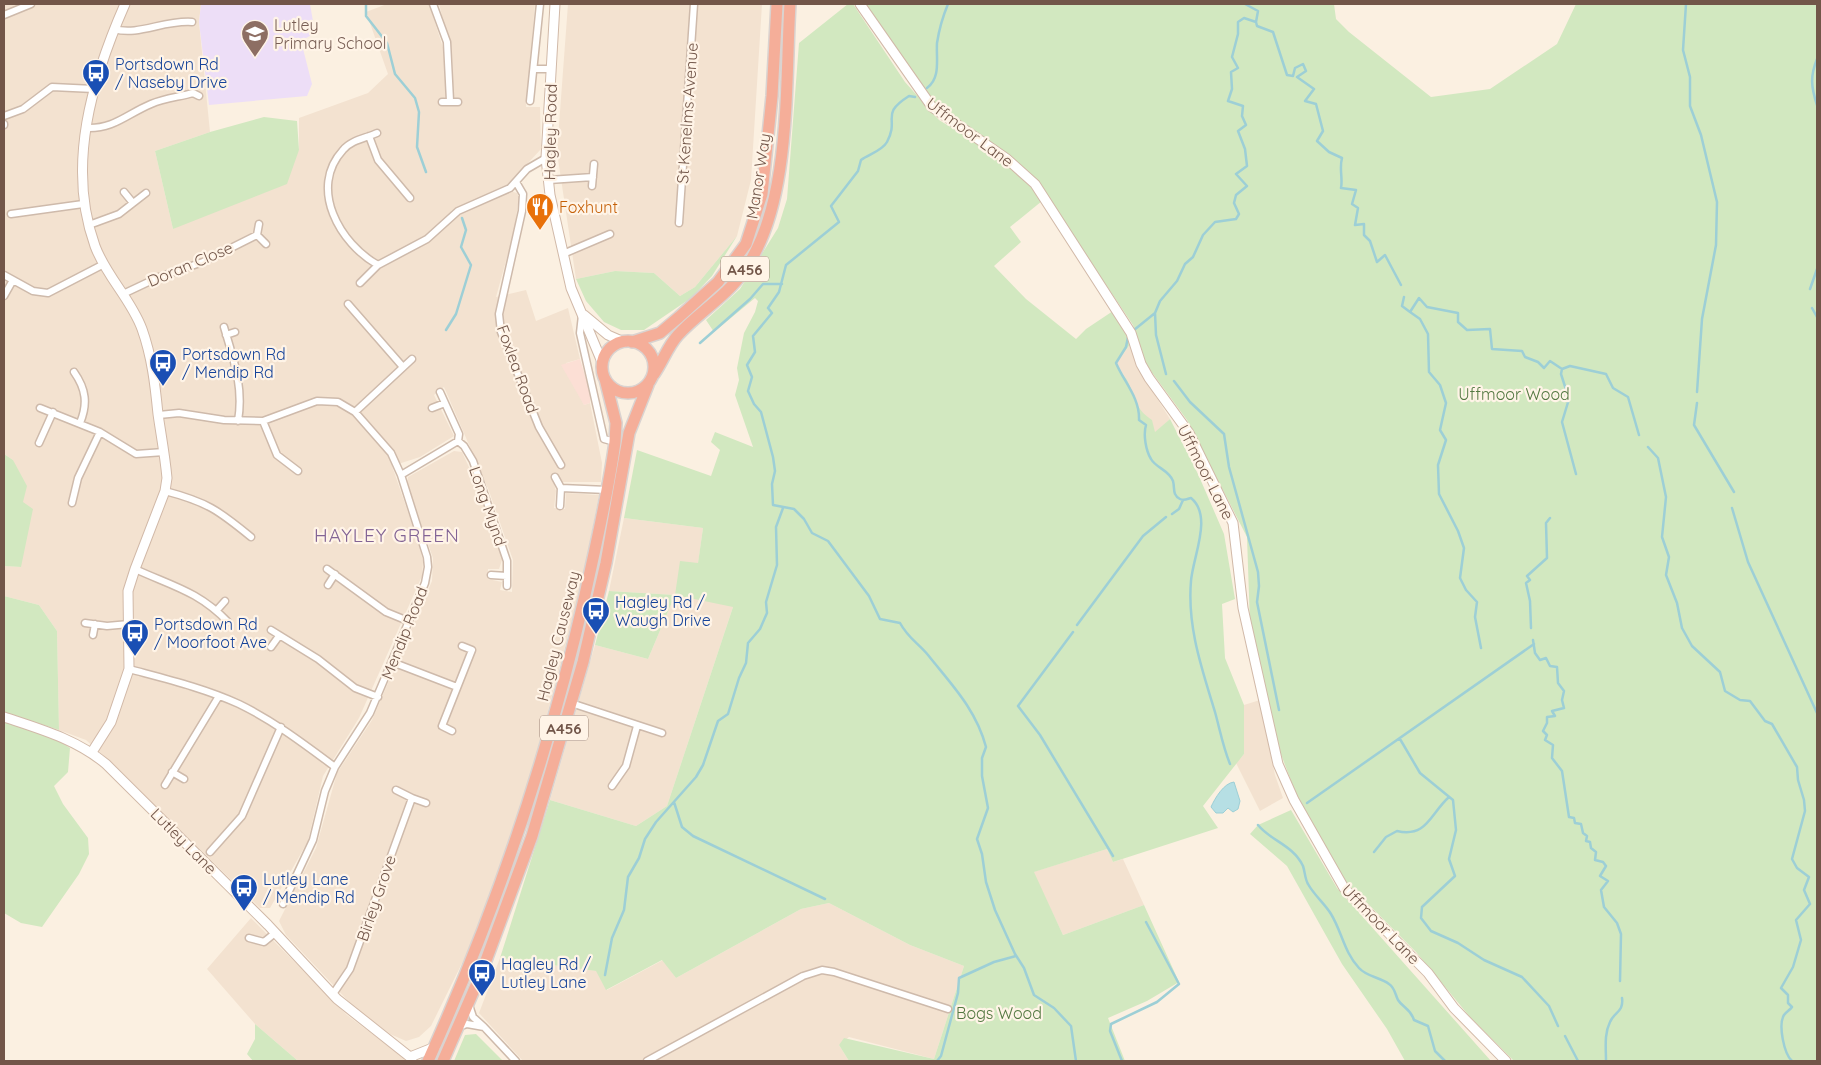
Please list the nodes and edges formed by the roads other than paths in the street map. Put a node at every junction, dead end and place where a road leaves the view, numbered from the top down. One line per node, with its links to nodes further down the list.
1 (31, 4): 10 (street)
2 (125, 4): 12 (street)
3 (433, 4): 18 (street)
4 (540, 4): 14 (street, Hagley Road)
5 (555, 4): 13 (street, Hagley Road)
6 (694, 4): 35 (street, St Kenelms Avenue)
7 (777, 4): 54 (highway, Manor Way / A456)
8 (790, 4): 59 (highway, Manor Way / A456)
9 (860, 4): 141 (street, Uffmoor Lane)
10 (4, 15)
11 (192, 22): 12 (street)
12 (114, 30): 15 (street)
13 (551, 69): 14 (street); 23 (street, Hagley Road)
14 (534, 70): 17 (street, Hagley Road)
15 (94, 89): 19 (street); 20 (street)
16 (194, 92): 20 (street)
17 (530, 100)
18 (458, 102)
19 (4, 116)
20 (87, 128): 33 (street)
21 (377, 133): 22 (street)
22 (369, 136): 31 (street); 43 (street)
23 (546, 158): 26 (street, Hagley Road); 27 (street)
24 (594, 164): 25 (street)
25 (593, 177): 26 (street); 28 (street)
26 (548, 180): 41 (street, Hagley Road)
27 (516, 182): 43 (street); 77 (street, Foxlea Road)
28 (592, 186)
29 (124, 192): 32 (street)
30 (146, 193): 32 (street)
31 (410, 198)
32 (132, 203): 37 (street)
33 (83, 204): 34 (street); 37 (street)
34 (11, 214)
35 (679, 223)
36 (259, 224): 39 (street)
37 (89, 225): 42 (street)
38 (610, 234): 41 (street)
39 (257, 235): 40 (street); 47 (street, Doran Close)
40 (266, 244)
41 (563, 254): 50 (street, Hagley Road)
42 (104, 264): 45 (street); 47 (street)
43 (378, 265): 46 (street)
44 (4, 275): 45 (street)
45 (13, 280): 48 (street)
46 (360, 283)
47 (123, 294): 68 (street)
48 (4, 296)
49 (348, 304): 57 (street)
50 (583, 313): 54 (street, Hagley Road); 56 (street, Hagley Road); 74 (street)
51 (224, 327): 53 (street)
52 (235, 332): 53 (street)
53 (226, 335): 69 (street)
54 (628, 342): 56 (highway, A456); 59 (highway)
55 (412, 359): 57 (street)
56 (602, 362): 60 (highway, A456)
57 (403, 367): 67 (street)
58 (74, 372): 71 (street)
59 (654, 374): 61 (highway, A456)
60 (605, 379): 61 (highway); 74 (highway, Hagley Causeway / A456)
61 (648, 385): 111 (highway, Hagley Causeway / A456)
62 (440, 392): 63 (street, Long Mynd)
63 (445, 403): 65 (street); 73 (street, Long Mynd)
64 (40, 408): 66 (street)
65 (432, 408)
66 (53, 412): 71 (street); 75 (street)
67 (355, 412): 70 (street, Mendip Road); 79 (street, Mendip Road)
68 (159, 415): 69 (street, Mendip Road); 76 (street)
69 (238, 421): 70 (street, Mendip Road)
70 (263, 421): 78 (street)
71 (80, 424): 72 (street)
72 (100, 432): 76 (street); 84 (street)
73 (458, 441): 79 (street); 91 (street, Long Mynd)
74 (615, 442): 82 (highway, Hagley Causeway / A456)
75 (39, 443)
76 (164, 452): 83 (street)
77 (560, 464)
78 (298, 471)
79 (400, 475): 97 (street, Mendip Road)
80 (556, 478): 81 (street)
81 (561, 488): 82 (street); 85 (street)
82 (607, 490): 135 (highway, Hagley Causeway / A456)
83 (165, 491): 86 (street); 88 (street)
84 (72, 503)
85 (560, 506)
86 (250, 537)
87 (327, 568): 89 (street)
88 (134, 569): 95 (street); 100 (street)
89 (335, 574): 92 (street); 97 (street)
90 (490, 575): 91 (street)
91 (507, 576): 93 (street, Long Mynd)
92 (328, 585)
93 (507, 586)
94 (225, 601): 95 (street)
95 (217, 610): 96 (street)
96 (228, 622)
97 (408, 622): 106 (street, Mendip Road)
98 (85, 623): 99 (street)
99 (95, 624): 100 (street); 102 (street)
100 (129, 624): 107 (street)
101 (271, 630): 103 (street)
102 (93, 635)
103 (279, 636): 105 (street); 110 (street)
104 (462, 646): 108 (street)
105 (271, 647)
106 (392, 662): 108 (street); 110 (street, Mendip Road)
107 (129, 669): 109 (street); 117 (street)
108 (457, 687): 115 (street)
109 (219, 696): 114 (street); 119 (street)
110 (378, 698): 118 (street, Mendip Road)
111 (571, 703): 113 (street); 131 (highway, Hagley Causeway / A456)
112 (4, 717): 117 (street, Lutley Lane)
113 (638, 726): 116 (street); 122 (street)
114 (280, 727): 118 (street); 126 (street)
115 (452, 731)
116 (662, 733)
117 (92, 752): 128 (street, Lutley Lane)
118 (335, 768): 127 (street, Mendip Road)
119 (172, 772): 120 (street); 121 (street)
120 (184, 779)
121 (165, 785)
122 (612, 786)
123 (396, 790): 124 (street)
124 (412, 798): 125 (street); 130 (street, Birley Grove)
125 (426, 803)
126 (210, 852)
127 (283, 904)
128 (275, 933): 129 (street); 130 (street, Lutley Lane)
129 (249, 938)
130 (332, 994): 136 (street, Lutley Lane)
131 (469, 1003): 133 (highway, Hagley Causeway / A456); 134 (street)
132 (948, 1009): 140 (street)
133 (458, 1027): 134 (street); 138 (highway, Hagley Causeway / A456)
134 (484, 1027): 139 (street)
135 (435, 1047): 136 (street, Lutley Lane); 137 (highway, Hagley Causeway / A456)
136 (411, 1059)
137 (428, 1061)
138 (443, 1061)
139 (516, 1061)
140 (648, 1061)
141 (1506, 1061)

